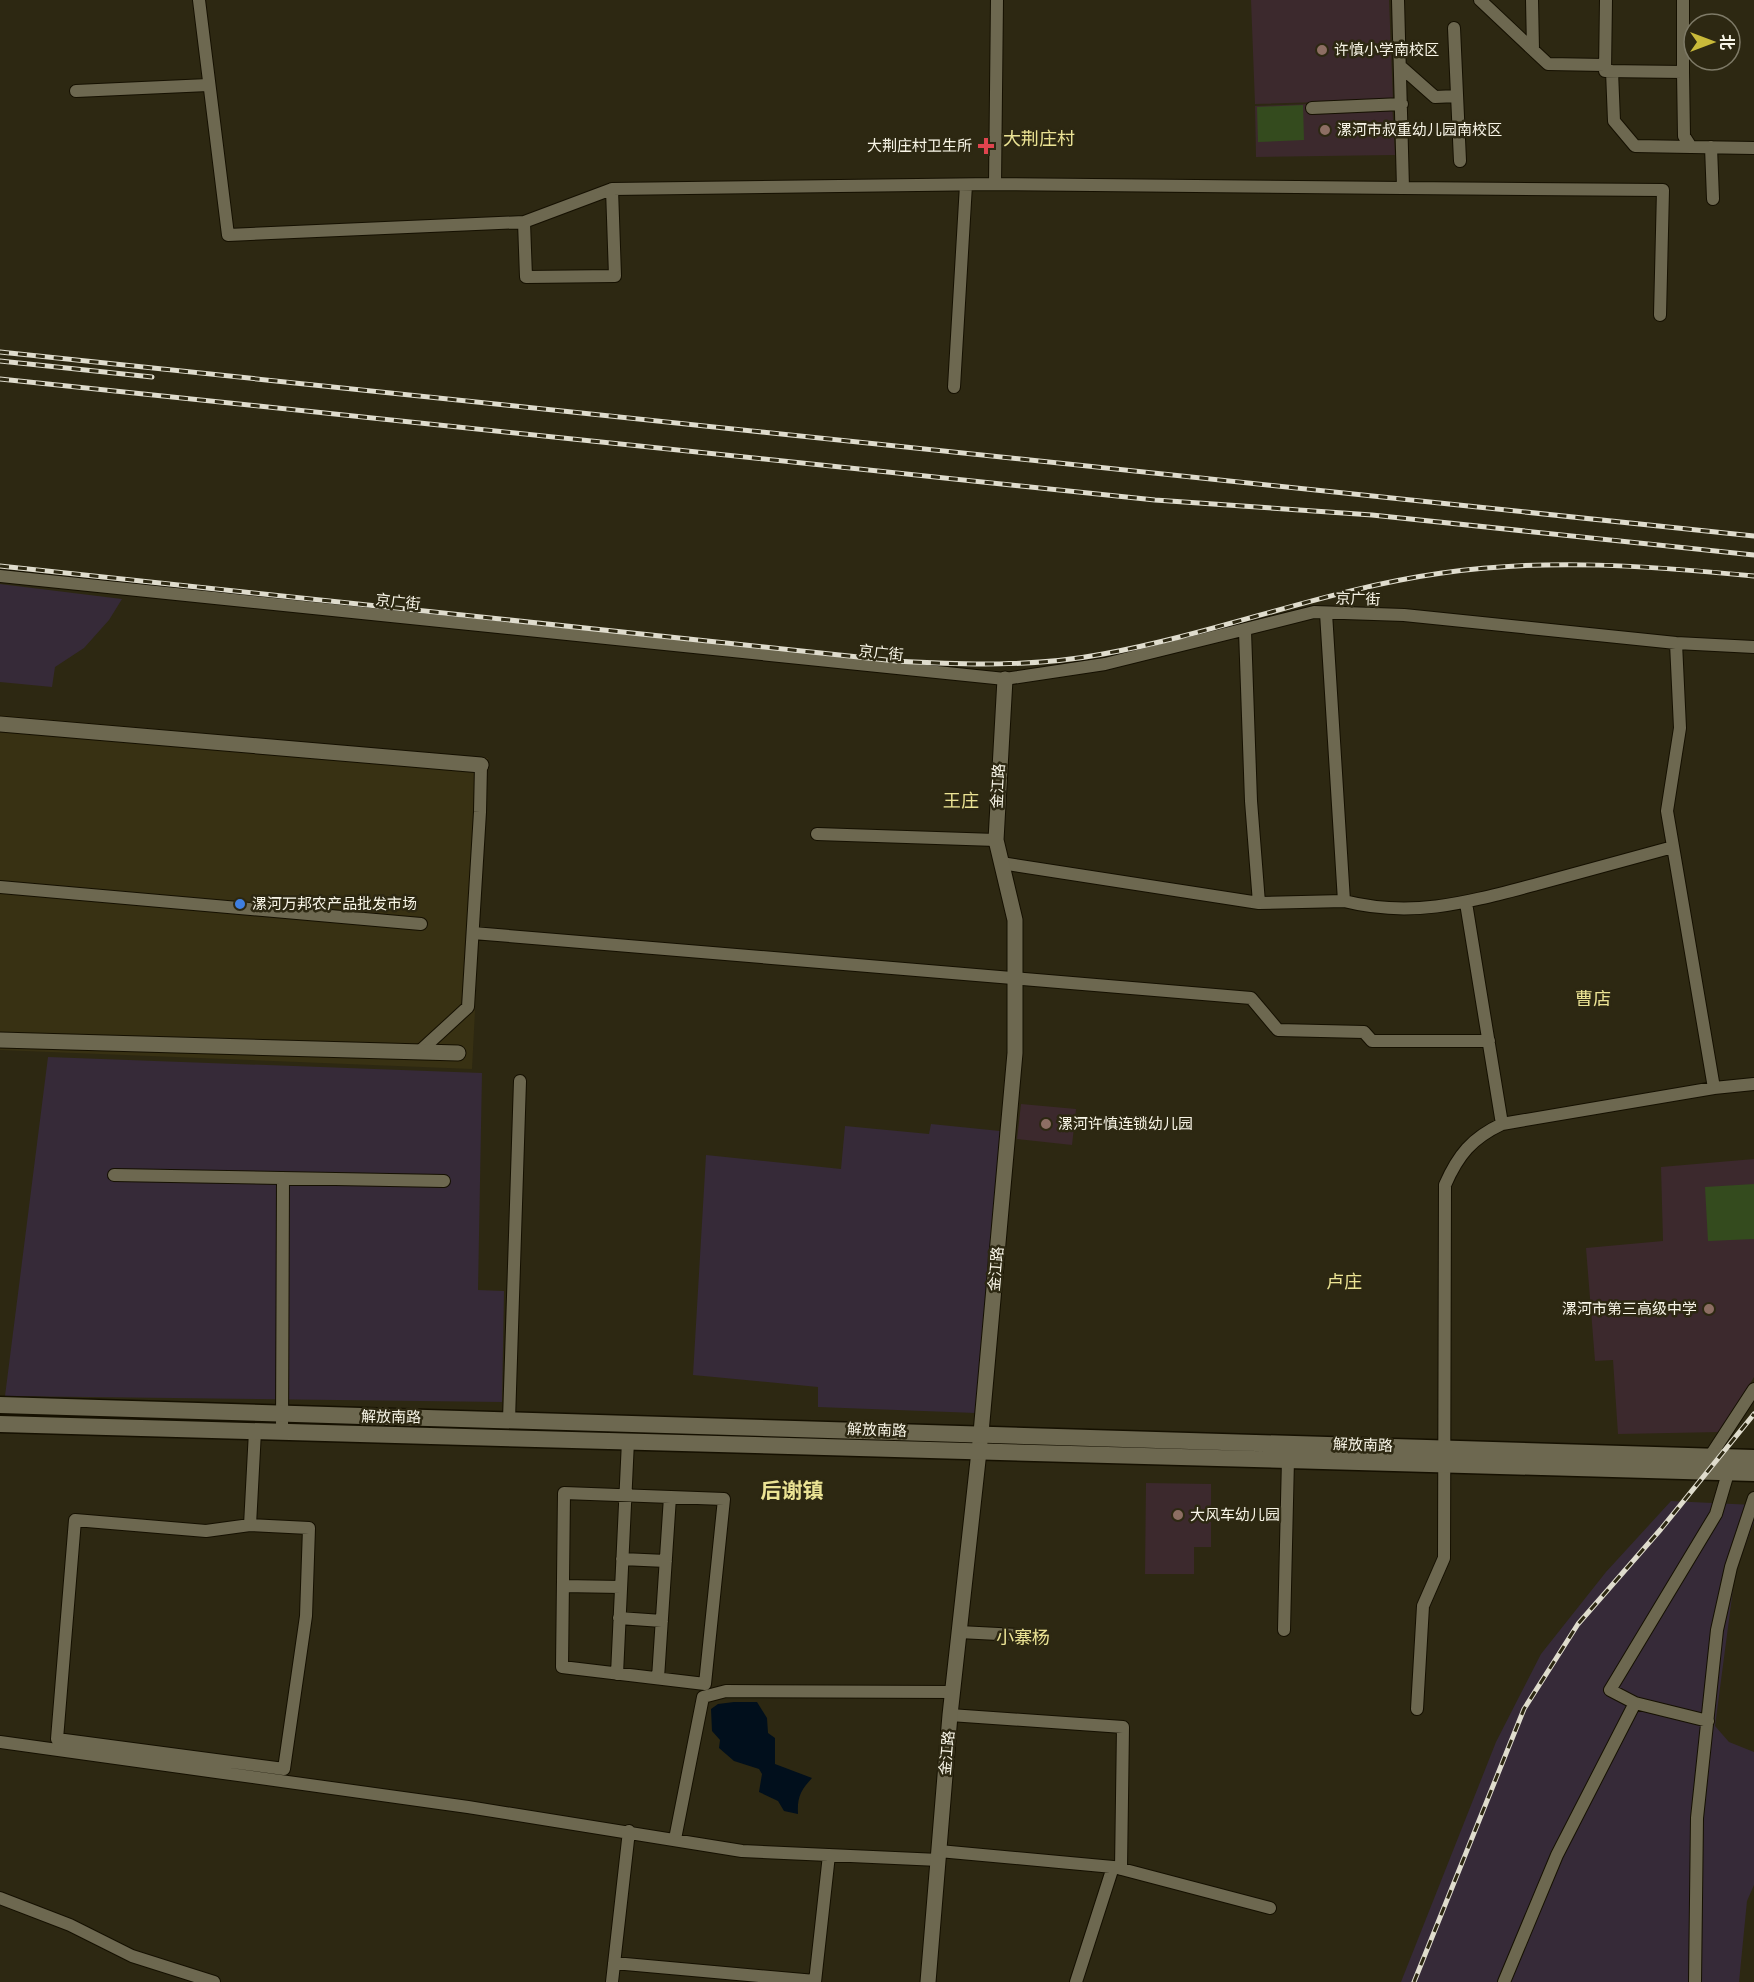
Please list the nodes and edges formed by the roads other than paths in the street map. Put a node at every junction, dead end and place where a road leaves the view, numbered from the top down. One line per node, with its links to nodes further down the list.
1 (199, 0): 13 (street)
2 (997, 0): 22 (street)
3 (1398, 0): 9 (street)
4 (1480, 0): 8 (street)
5 (1532, 0): 8 (street)
6 (1606, 0): 10 (street)
7 (1454, 28): 15 (street)
8 (1533, 49): 10 (street)
9 (1400, 66): 15 (street); 16 (street)
10 (1609, 68): 11 (street); 18 (street)
11 (1682, 72)
12 (1683, 72): 18 (street)
13 (208, 85): 14 (street); 27 (street)
14 (76, 90)
15 (1456, 96): 21 (street)
16 (1402, 104): 17 (street); 24 (street)
17 (1312, 108)
18 (1691, 147): 19 (street)
19 (1711, 147): 20 (street); 26 (street)
20 (1754, 148)
21 (1460, 161)
22 (995, 184): 23 (street); 24 (street)
23 (966, 185): 25 (street); 29 (street)
24 (1403, 188): 28 (street)
25 (612, 189): 27 (street); 27 (street)
26 (1713, 199)
27 (524, 222)
28 (1660, 315)
29 (954, 387)
30 (0, 576): 35 (street, 京广街)
31 (1326, 613): 32 (street, 京广街); 33 (street, 京广街); 43 (street)
32 (1245, 630): 35 (street, 京广街); 44 (street)
33 (1676, 643): 34 (street, 京广街); 40 (street)
34 (1754, 647)
35 (1005, 679): 39 (street, 金江路)
36 (0, 724): 37 (street)
37 (481, 765): 47 (street)
38 (817, 834): 39 (street)
39 (996, 840): 41 (street, 金江路)
40 (1673, 847): 45 (street); 55 (street)
41 (1001, 863): 44 (street); 48 (street, 金江路)
42 (0, 887): 46 (street)
43 (1344, 901): 44 (street); 45 (street)
44 (1259, 903)
45 (1466, 903): 50 (street)
46 (421, 924)
47 (472, 933): 48 (street); 51 (street)
48 (1014, 980): 50 (street); 67 (street, 金江路)
49 (0, 1040): 51 (street)
50 (1489, 1041): 56 (street)
51 (419, 1052): 52 (street)
52 (458, 1053)
53 (520, 1081): 62 (street)
54 (1754, 1084): 55 (street)
55 (1714, 1088): 56 (street)
56 (1503, 1124): 68 (street)
57 (114, 1176): 58 (street)
58 (283, 1178): 59 (street); 63 (street)
59 (444, 1181)
60 (1754, 1389): 69 (street)
61 (0, 1405): 63 (main road, 解放南路)
62 (509, 1420): 63 (main road, 解放南路); 67 (main road, 解放南路)
63 (282, 1423): 65 (main road, 解放南路); 66 (main road, 解放南路)
64 (0, 1424): 65 (main road, 解放南路)
65 (255, 1431): 77 (street)
66 (628, 1440): 67 (main road, 解放南路); 74 (street)
67 (979, 1441): 68 (main road, 解放南路); 71 (main road, 解放南路); 85 (street, 金江路)
68 (1446, 1456): 69 (main road, 解放南路); 71 (main road, 解放南路); 72 (main road, 解放南路); 91 (street)
69 (1709, 1458): 70 (main road, 解放南路)
70 (1754, 1458)
71 (1288, 1459): 84 (street)
72 (1728, 1473): 73 (main road, 解放南路); 90 (street)
73 (1754, 1473)
74 (626, 1495): 75 (street); 78 (street); 80 (street)
75 (670, 1497): 79 (street); 88 (street)
76 (1754, 1498): 93 (street)
77 (250, 1525): 77 (street)
78 (622, 1558): 79 (street); 81 (street)
79 (666, 1561): 83 (street)
80 (563, 1586): 81 (street); 87 (street)
81 (621, 1587): 82 (street)
82 (619, 1618): 83 (street); 87 (street)
83 (662, 1620): 88 (street)
84 (1284, 1630)
85 (959, 1632): 86 (street); 89 (street, 金江路)
86 (1018, 1635)
87 (617, 1674): 88 (street)
88 (658, 1678)
89 (953, 1692): 92 (street, 金江路); 96 (street)
90 (1635, 1703): 93 (street); 108 (street)
91 (1418, 1709)
92 (950, 1715): 98 (street, 金江路); 99 (street)
93 (1708, 1721): 109 (street)
94 (0, 1742): 95 (street)
95 (629, 1832): 96 (street); 102 (street)
96 (675, 1839): 97 (street)
97 (829, 1855): 98 (street); 103 (street)
98 (939, 1855): 99 (street); 106 (street, 金江路)
99 (1117, 1868): 101 (street); 107 (street)
100 (0, 1898): 104 (street)
101 (1270, 1908)
102 (614, 1963): 103 (street); 105 (street)
103 (815, 1981)
104 (214, 1982)
105 (612, 1982)
106 (928, 1982)
107 (1076, 1982)
108 (1504, 1982)
109 (1695, 1982)

